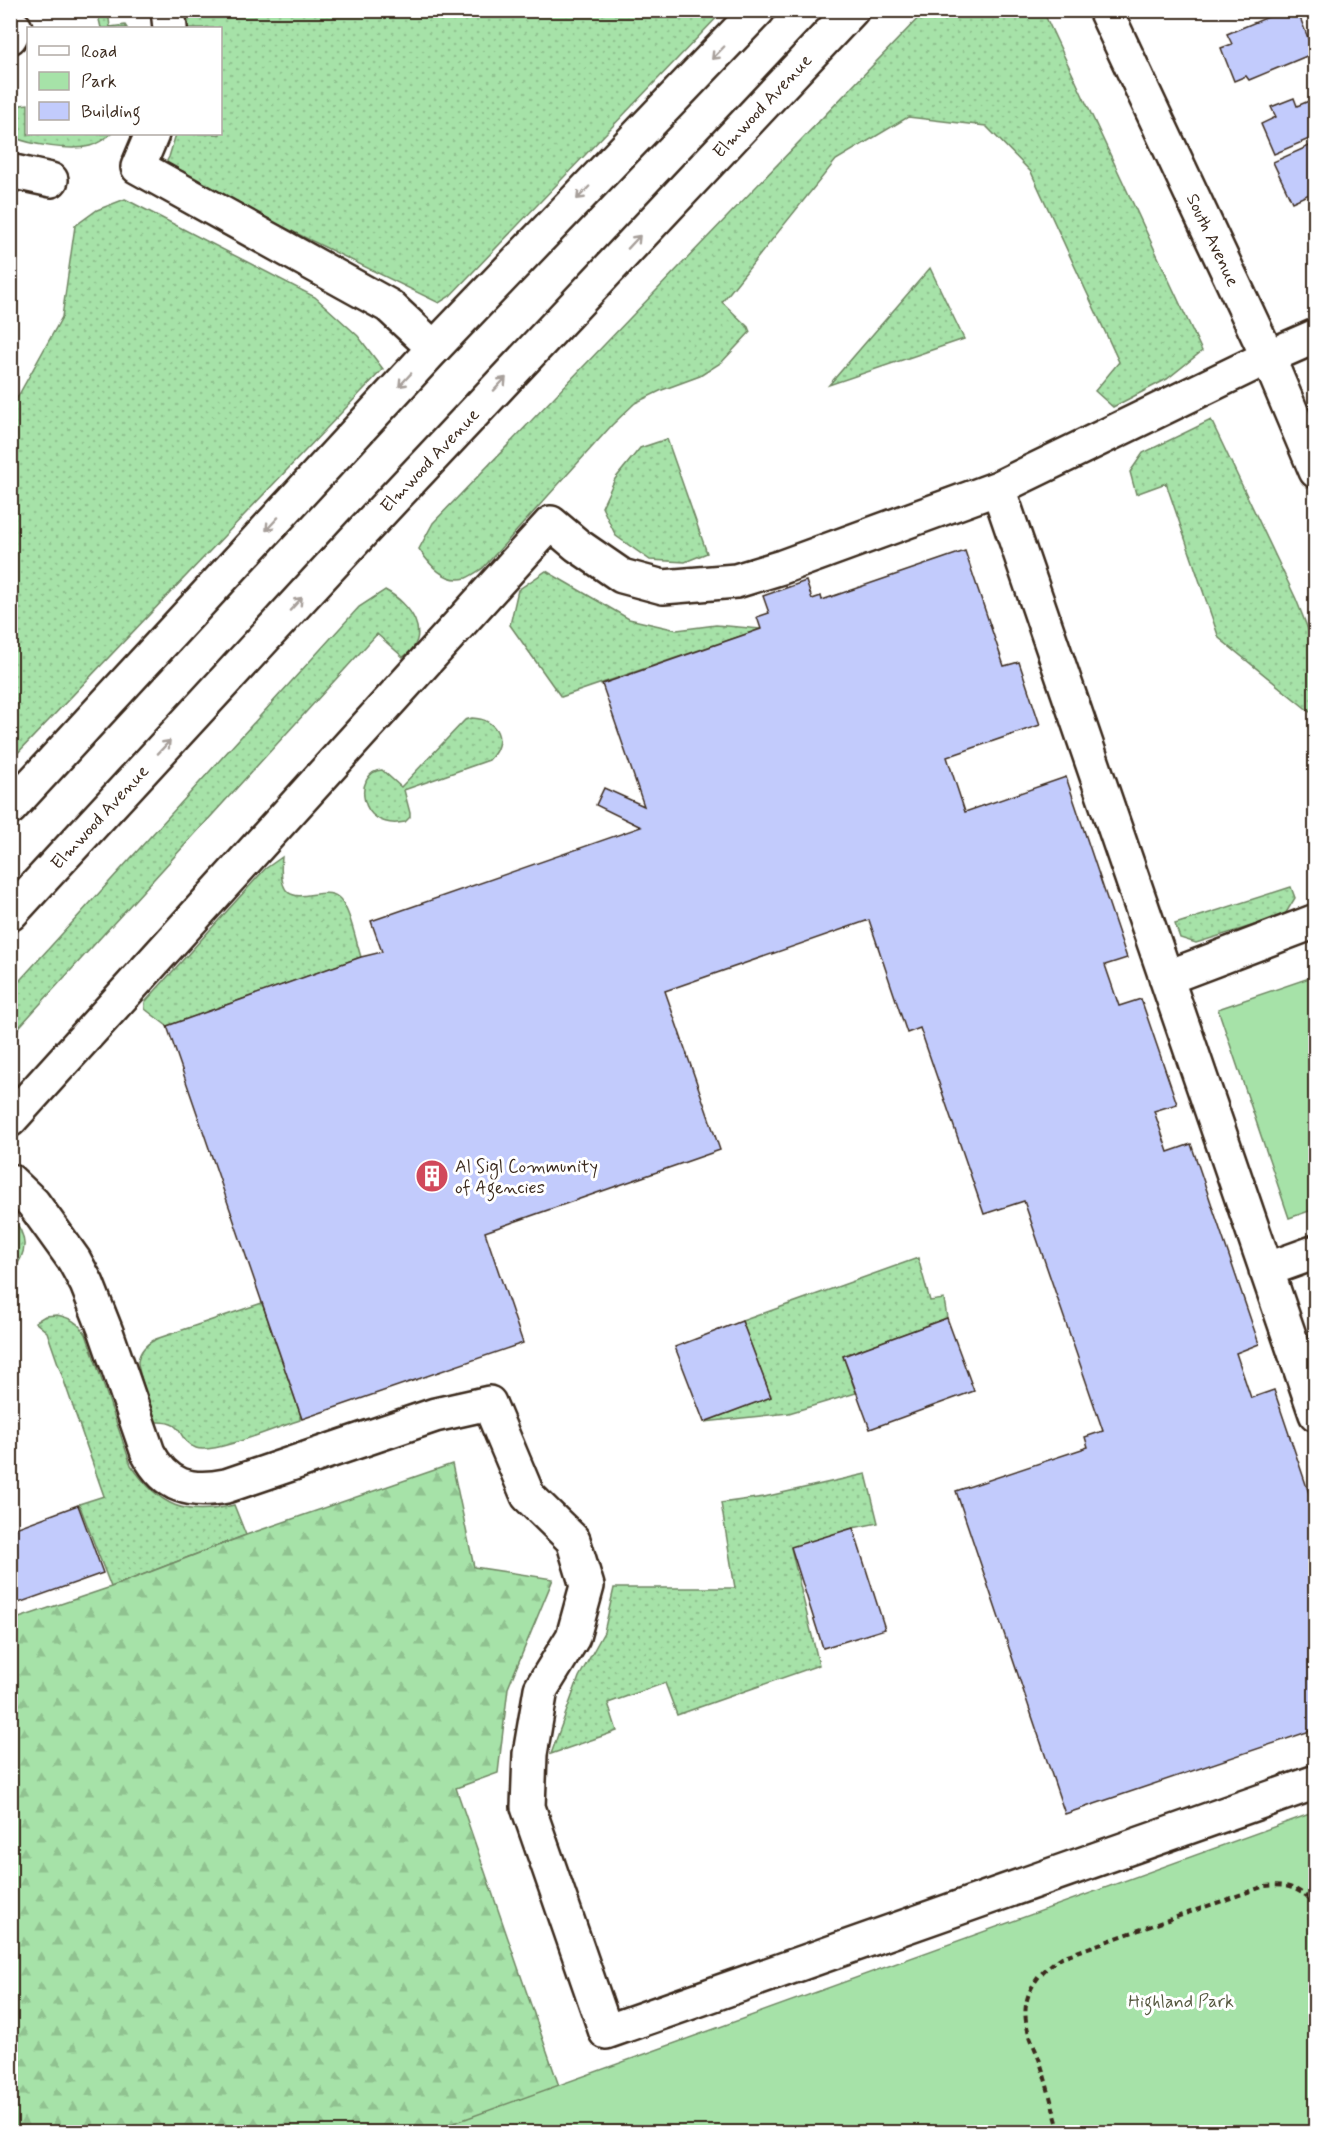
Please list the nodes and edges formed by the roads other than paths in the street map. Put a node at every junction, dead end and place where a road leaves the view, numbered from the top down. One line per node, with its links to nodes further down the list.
1 (168, 10): 5 (main road)
2 (758, 10): 10 (main road, one-way to 10)
3 (852, 10): 15 (main road, Elmwood Avenue, one-way to 3)
4 (1105, 10): 11 (main road, South Avenue)
5 (170, 27)
6 (152, 135): 10 (main road)
7 (10, 171): 8 (main road)
8 (51, 180)
9 (1316, 336): 11 (main road)
10 (434, 348): 14 (main road, one-way to 14)
11 (1268, 357): 12 (main road, South Avenue); 13 (main road)
12 (1316, 471)
13 (998, 488): 17 (main road); 18 (main road)
14 (10, 808)
15 (10, 914)
16 (1316, 921): 17 (main road)
17 (1166, 978): 21 (main road)
18 (10, 1120)
19 (10, 1181): 23 (main road)
20 (1316, 1252): 21 (main road)
21 (1266, 1270): 22 (main road)
22 (1316, 1414)
23 (1316, 1782)

